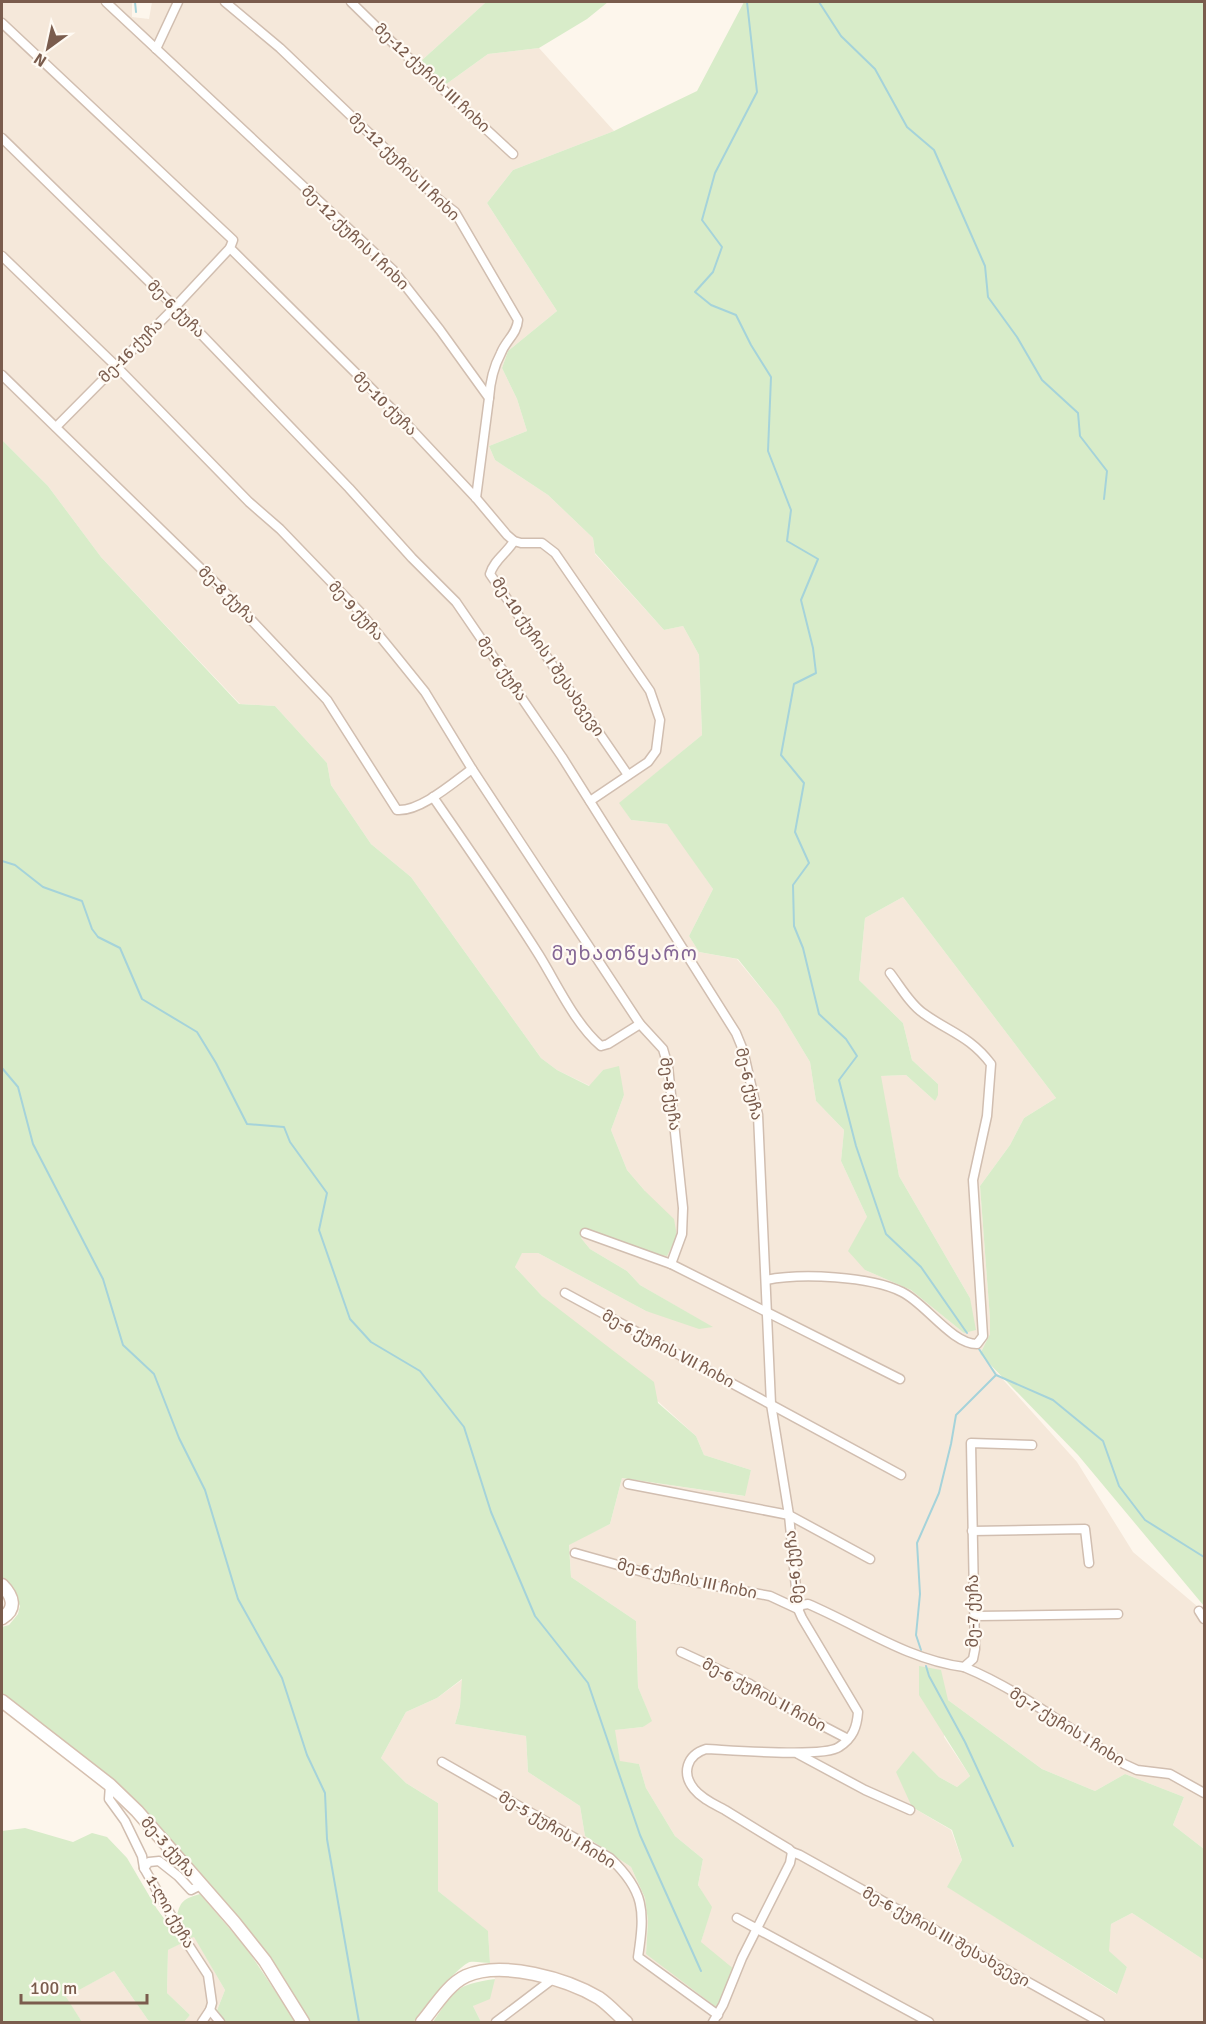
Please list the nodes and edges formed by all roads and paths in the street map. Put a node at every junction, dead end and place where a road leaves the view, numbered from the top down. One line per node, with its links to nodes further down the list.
1 (105, 2): 6 (street, მე-12 ქუჩის I ჩიხი)
2 (178, 2): 6 (street)
3 (225, 2): 14 (street, მე-12 ქუჩის II ჩიხი)
4 (351, 2): 8 (street, მე-12 ქუჩის III ჩიხი)
5 (2, 23): 9 (street, მე-10 ქუჩა)
6 (156, 49): 14 (street, მე-12 ქუჩის I ჩიხი)
7 (2, 138): 11 (street, მე-6 ქუჩა)
8 (513, 154)
9 (230, 248): 11 (street, მე-16 ქუჩა); 16 (street, მე-10 ქუჩა)
10 (2, 256): 12 (street, მე-9 ქუჩა)
11 (175, 307): 12 (street, მე-16 ქუჩა); 21 (street, მე-6 ქუჩა)
12 (117, 367): 15 (street, მე-16 ქუჩა); 18 (street, მე-9 ქუჩა)
13 (2, 375): 15 (street, მე-8 ქუჩა)
14 (489, 398): 16 (street)
15 (56, 427): 20 (street, მე-8 ქუჩა)
16 (476, 498): 17 (street, მე-10 ქუჩა)
17 (514, 541): 19 (street, მე-10 ქუჩის I შესახვევი); 19 (street)
18 (472, 769): 20 (street, მე-8 ქუჩა); 23 (street, მე-9 ქუჩა)
19 (628, 775): 21 (street)
20 (433, 797): 23 (street)
21 (590, 801): 26 (street, მე-6 ქუჩა)
22 (890, 973): 26 (street)
23 (640, 1024): 25 (street, მე-8 ქუჩა)
24 (585, 1233): 25 (street)
25 (671, 1264): 28 (street)
26 (766, 1280): 28 (street, მე-6 ქუჩა)
27 (565, 1293): 30 (street, მე-6 ქუჩის VII ჩიხი)
28 (767, 1313): 29 (street); 30 (street, მე-6 ქუჩა)
29 (900, 1379)
30 (771, 1404): 32 (street, მე-6 ქუჩის VII ჩიხი); 34 (street, მე-6 ქუჩა)
31 (1032, 1445): 35 (street, მე-7 ქუჩა)
32 (901, 1475)
33 (628, 1484): 34 (street)
34 (789, 1515): 37 (street); 40 (street, მე-6 ქუჩა)
35 (972, 1532): 38 (street); 43 (street, მე-7 ქუჩა)
36 (575, 1553): 40 (street, მე-6 ქუჩის III ჩიხი)
37 (870, 1558)
38 (1089, 1563)
39 (2, 1585): 44 (street)
40 (798, 1609): 47 (street, მე-7 ქუჩა); 49 (street, მე-6 ქუჩა)
41 (1199, 1611): 45 (street)
42 (1118, 1614): 43 (street)
43 (976, 1616): 47 (street, მე-7 ქუჩა)
44 (2, 1618)
45 (1204, 1619)
46 (681, 1652): 49 (street, მე-6 ქუჩის II ჩიხი)
47 (964, 1666): 53 (street, მე-7 ქუჩის I ჩიხი)
48 (2, 1701): 52 (street, მე-3 ქუჩა)
49 (848, 1739): 50 (street)
50 (795, 1752): 54 (street); 55 (street)
51 (442, 1762): 62 (street, მე-5 ქუჩის I ჩიხი)
52 (110, 1785): 56 (street); 57 (street, მე-3 ქუჩა)
53 (1204, 1793)
54 (910, 1810)
55 (792, 1852): 59 (street); 70 (street, მე-6 ქუჩის III შესახვევი)
56 (144, 1868): 57 (street, 1-ლი ქუჩა); 61 (street, 1-ლი ქუჩა)
57 (201, 1885): 65 (street, მე-3 ქუჩა)
58 (737, 1918): 59 (street)
59 (757, 1928): 62 (street); 69 (street)
60 (554, 1977): 66 (street); 67 (street); 68 (street)
61 (210, 2010): 63 (street); 64 (street)
62 (716, 2018)
63 (202, 2022)
64 (220, 2022)
65 (303, 2022)
66 (422, 2022)
67 (496, 2022)
68 (626, 2022)
69 (928, 2022)
70 (1100, 2022)

